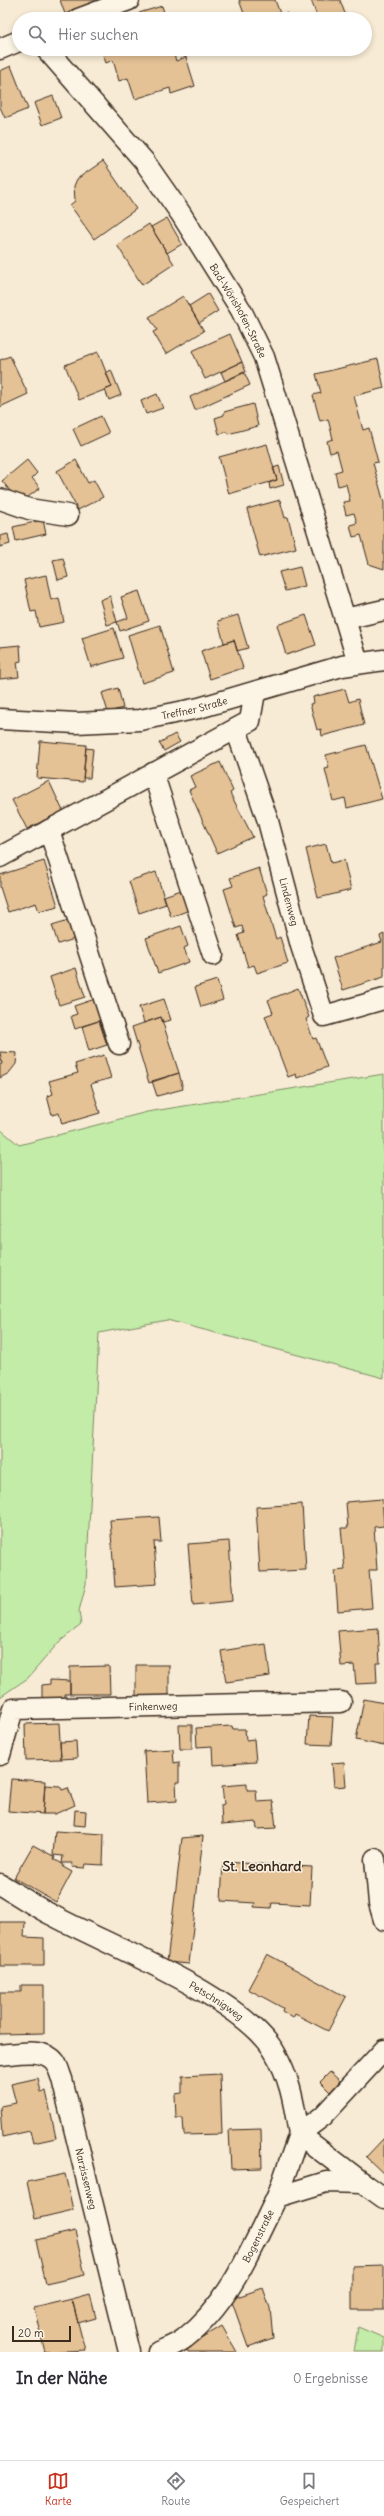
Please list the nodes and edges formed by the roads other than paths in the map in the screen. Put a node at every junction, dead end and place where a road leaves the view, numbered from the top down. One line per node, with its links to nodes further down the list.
1 (129, 0): 2 (street)
2 (97, 12)
3 (12, 44): 4 (street)
4 (0, 49)
5 (52, 56): 9 (street, Bad-Wörishofen-Straße)
6 (0, 499): 7 (street)
7 (68, 515)
8 (384, 610): 9 (street)
9 (345, 619): 11 (street)
10 (384, 660): 11 (street, Treffner Straße)
11 (358, 663): 12 (street, Treffner Straße)
12 (255, 692): 13 (street, Treffner Straße); 14 (street)
13 (0, 719)
14 (236, 729): 15 (street); 19 (street, Lindenweg)
15 (153, 773): 16 (street); 18 (street)
16 (49, 830): 17 (street); 20 (street)
17 (0, 857)
18 (214, 955)
19 (384, 999)
20 (119, 1044)
21 (341, 1702): 22 (street, Finkenweg)
22 (0, 1755)
23 (375, 1859): 25 (street)
24 (0, 1884): 28 (street, Petschnigweg)
25 (384, 1920)
26 (384, 2050): 28 (street)
27 (0, 2055): 32 (street, Narzissenweg)
28 (299, 2134): 29 (street); 30 (street)
29 (363, 2183): 30 (street, Bogenstraße); 31 (street)
30 (277, 2197): 33 (street, Bogenstraße)
31 (384, 2198)
32 (129, 2352)
33 (158, 2352)

